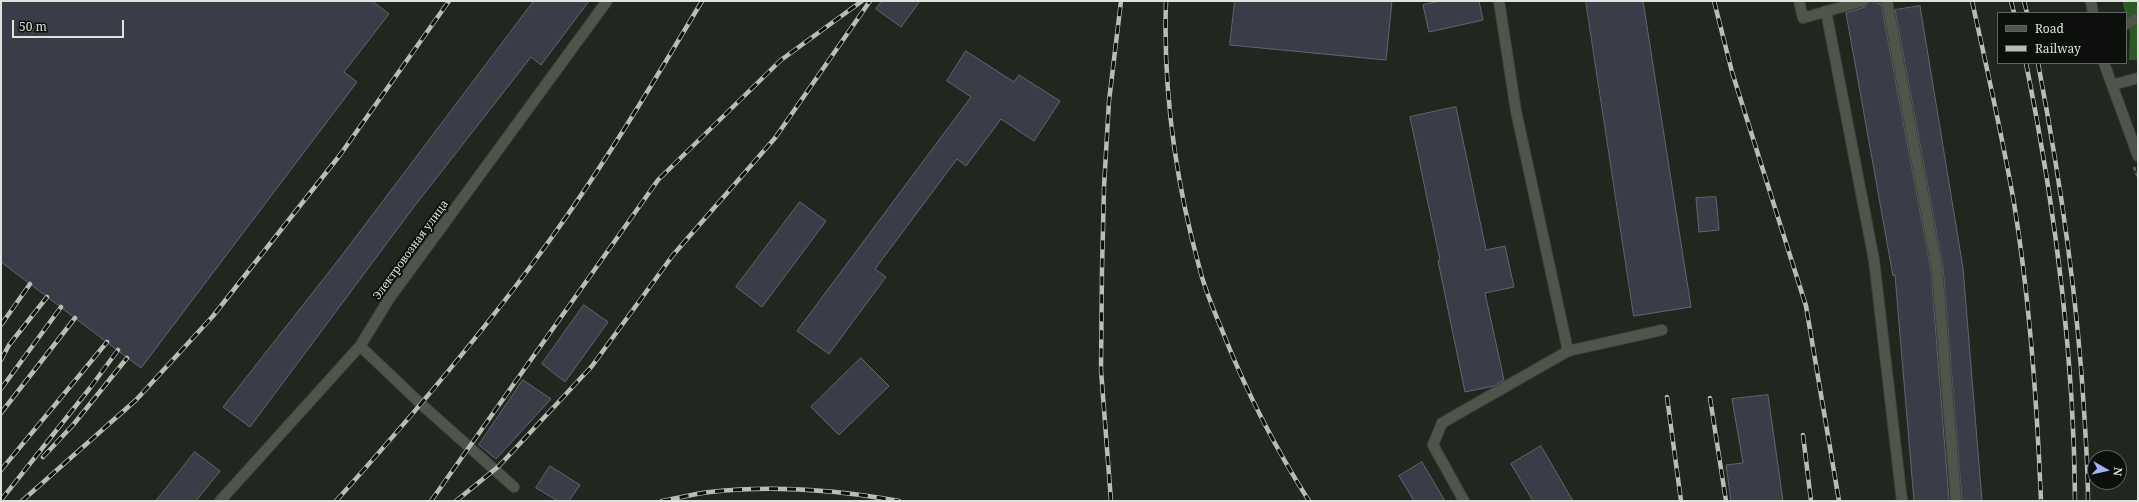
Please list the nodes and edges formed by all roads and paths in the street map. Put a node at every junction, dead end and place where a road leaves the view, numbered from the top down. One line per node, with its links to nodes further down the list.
1 (607, 1): 16 (street, Электровозная улица)
2 (1499, 1): 17 (street)
3 (1799, 1): 7 (street)
4 (1863, 1): 7 (street)
5 (1887, 1): 22 (street)
6 (2091, 1): 8 (street)
7 (1826, 12): 21 (street)
8 (2093, 12)
9 (2138, 18): 10 (street)
10 (2127, 24)
11 (2104, 64): 13 (street)
12 (2138, 78): 13 (street)
13 (2112, 85): 14 (street)
14 (2138, 156)
15 (1662, 330): 17 (street)
16 (360, 346): 18 (street); 19 (street, Электровозная улица)
17 (1568, 351): 20 (street)
18 (514, 487)
19 (220, 501)
20 (1464, 501)
21 (1902, 501)
22 (1956, 501)

